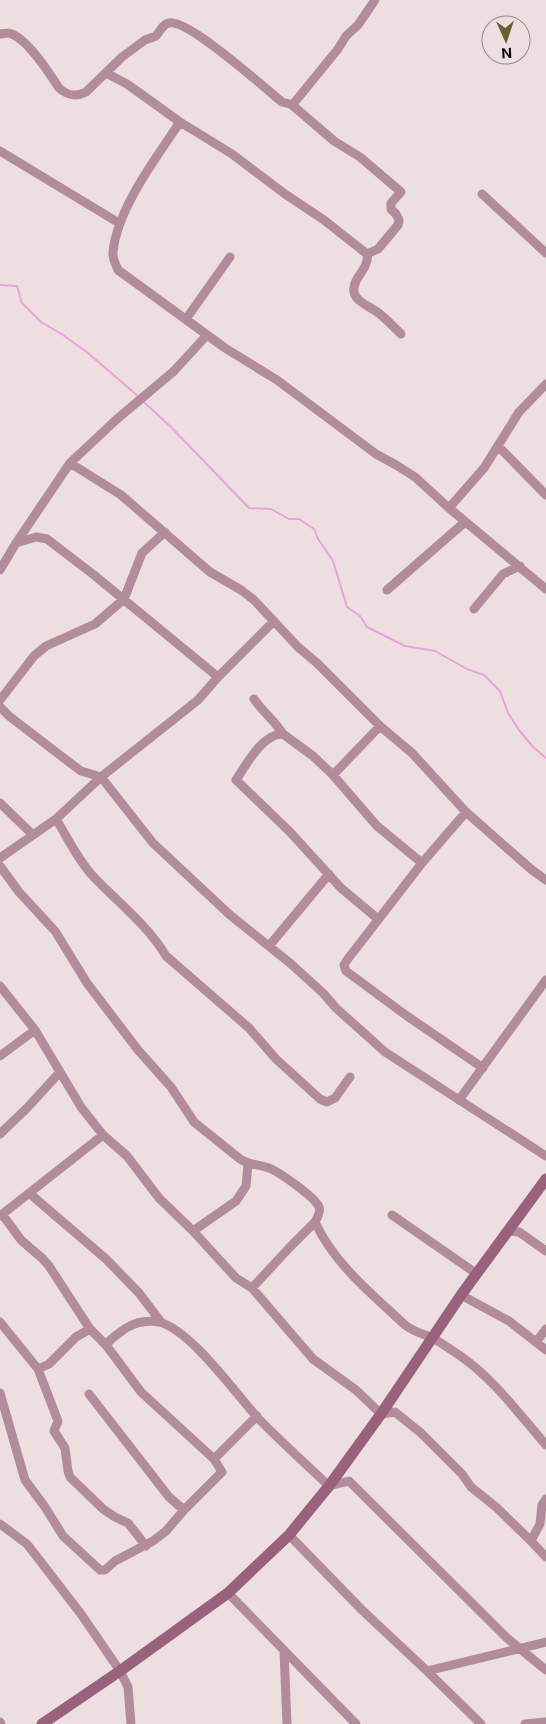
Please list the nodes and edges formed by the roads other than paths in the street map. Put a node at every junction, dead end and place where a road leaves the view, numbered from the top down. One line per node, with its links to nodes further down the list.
1 (375, 0): 4 (street)
2 (0, 34): 3 (street)
3 (106, 73): 4 (street); 5 (street)
4 (291, 104): 10 (street)
5 (180, 122): 8 (street); 10 (street)
6 (0, 151): 8 (street)
7 (482, 194): 9 (street)
8 (119, 223): 12 (street)
9 (546, 252)
10 (367, 254): 13 (street)
11 (230, 256): 12 (street)
12 (186, 319): 14 (street)
13 (401, 334)
14 (206, 335): 17 (street); 19 (street)
15 (546, 384): 16 (street)
16 (498, 446): 18 (street); 19 (street)
17 (70, 464): 21 (street); 22 (street)
18 (546, 495)
19 (450, 508): 20 (street)
20 (465, 522): 23 (street); 26 (street)
21 (165, 532): 27 (street); 29 (street)
22 (16, 543): 24 (street); 27 (street)
23 (520, 566): 25 (street); 28 (street)
24 (0, 570)
25 (546, 589)
26 (387, 590)
27 (124, 599): 30 (street); 32 (street)
28 (474, 608)
29 (274, 621): 30 (street); 34 (street)
30 (218, 677): 37 (street)
31 (254, 699): 35 (street)
32 (0, 700)
33 (0, 707): 37 (street)
34 (380, 726): 36 (street); 39 (street)
35 (283, 734): 36 (street); 45 (street)
36 (334, 775): 43 (street)
37 (101, 777): 40 (street); 48 (street)
38 (0, 803): 41 (street)
39 (466, 812): 43 (street); 46 (street)
40 (56, 819): 41 (street); 55 (street)
41 (33, 835): 42 (street)
42 (0, 858)
43 (422, 863): 47 (street)
44 (0, 866): 60 (street)
45 (329, 874): 47 (street); 48 (street)
46 (546, 880)
47 (378, 919): 53 (street)
48 (269, 946): 56 (street)
49 (546, 980): 53 (street)
50 (0, 988): 51 (street)
51 (35, 1030): 52 (street); 54 (street)
52 (0, 1056)
53 (483, 1068): 56 (street)
54 (60, 1072): 57 (street); 58 (street)
55 (350, 1077)
56 (460, 1100): 59 (street)
57 (0, 1134)
58 (103, 1135): 62 (street); 66 (street)
59 (546, 1156)
60 (248, 1164): 65 (street); 66 (street)
61 (546, 1179): 67 (main road)
62 (28, 1193): 63 (street); 73 (street)
63 (1, 1215): 74 (street)
64 (392, 1215): 69 (street)
65 (315, 1222): 70 (street); 76 (street)
66 (193, 1231): 70 (street)
67 (508, 1231): 68 (street); 69 (main road)
68 (546, 1251)
69 (476, 1274): 71 (main road)
70 (252, 1288): 83 (street)
71 (461, 1295): 76 (main road); 77 (street)
72 (0, 1322): 80 (street)
73 (160, 1322): 78 (street); 84 (street)
74 (90, 1329): 78 (street); 80 (street)
75 (546, 1329): 77 (street)
76 (432, 1338): 83 (main road); 85 (street)
77 (536, 1342): 79 (street)
78 (106, 1345): 86 (street)
79 (546, 1350)
80 (38, 1369): 93 (street)
81 (89, 1394): 89 (street)
82 (1, 1399): 93 (street)
83 (381, 1414): 87 (main road); 92 (street)
84 (257, 1416): 86 (street); 87 (street)
85 (546, 1445)
86 (214, 1458): 89 (street)
87 (329, 1486): 91 (main road); 97 (street)
88 (546, 1499): 92 (street)
89 (184, 1510): 93 (street)
90 (0, 1524): 100 (street)
91 (289, 1535): 95 (main road); 101 (street)
92 (531, 1541): 94 (street)
93 (146, 1546)
94 (546, 1557)
95 (228, 1593): 98 (street); 100 (main road)
96 (546, 1642): 97 (street)
97 (520, 1649): 99 (street); 101 (street)
98 (284, 1651): 105 (street); 106 (street)
99 (546, 1670)
100 (120, 1671): 103 (main road); 104 (street)
101 (427, 1671): 107 (street)
102 (546, 1722): 108 (street)
103 (42, 1724)
104 (131, 1724)
105 (287, 1724)
106 (356, 1724)
107 (481, 1724)
108 (525, 1724)

